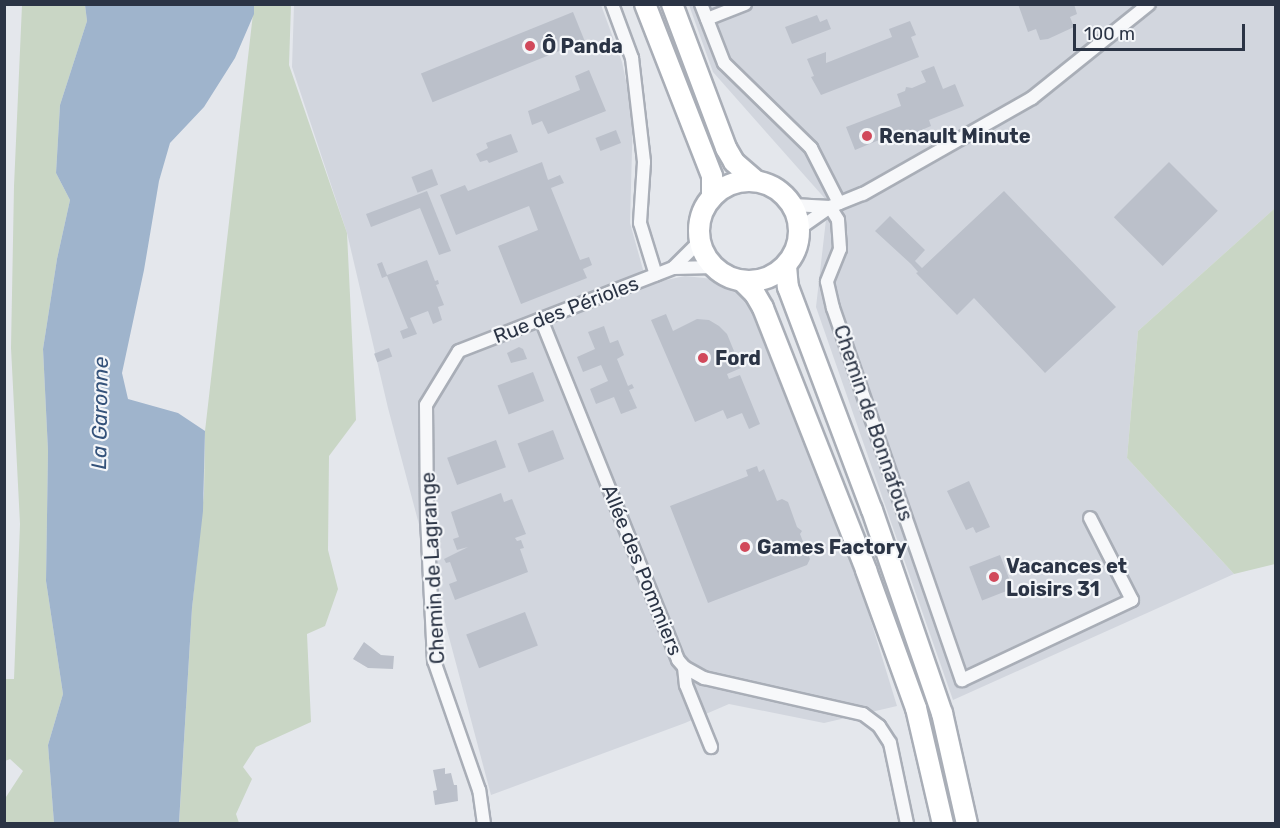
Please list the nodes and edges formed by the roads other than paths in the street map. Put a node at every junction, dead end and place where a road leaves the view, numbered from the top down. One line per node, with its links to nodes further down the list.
1 (612, 4): 17 (street)
2 (645, 4): 9 (main road)
3 (672, 4): 8 (main road)
4 (701, 4): 7 (street)
5 (745, 4): 7 (street)
6 (1149, 4): 11 (street)
7 (707, 19): 11 (street)
8 (754, 180): 9 (main road); 10 (main road)
9 (712, 197): 13 (main road)
10 (793, 204): 11 (street); 12 (main road)
11 (834, 205): 12 (street); 21 (street, Chemin de Bonnafous)
12 (800, 228): 14 (main road)
13 (700, 241): 15 (main road); 16 (street, Rue des Périoles)
14 (786, 266): 18 (main road); 27 (main road)
15 (714, 267): 16 (street, Rue des Périoles); 18 (main road)
16 (673, 268): 17 (street, Rue des Périoles)
17 (656, 275): 19 (street, Rue des Périoles)
18 (742, 281): 26 (main road)
19 (541, 319): 20 (street, Rue des Périoles); 22 (street, Allée des Pommiers)
20 (459, 351): 24 (street, Chemin de Lagrange)
21 (1090, 518)
22 (684, 668): 23 (street); 25 (street, Allée des Pommiers)
23 (711, 747)
24 (484, 824)
25 (907, 824)
26 (943, 824)
27 (967, 824)

